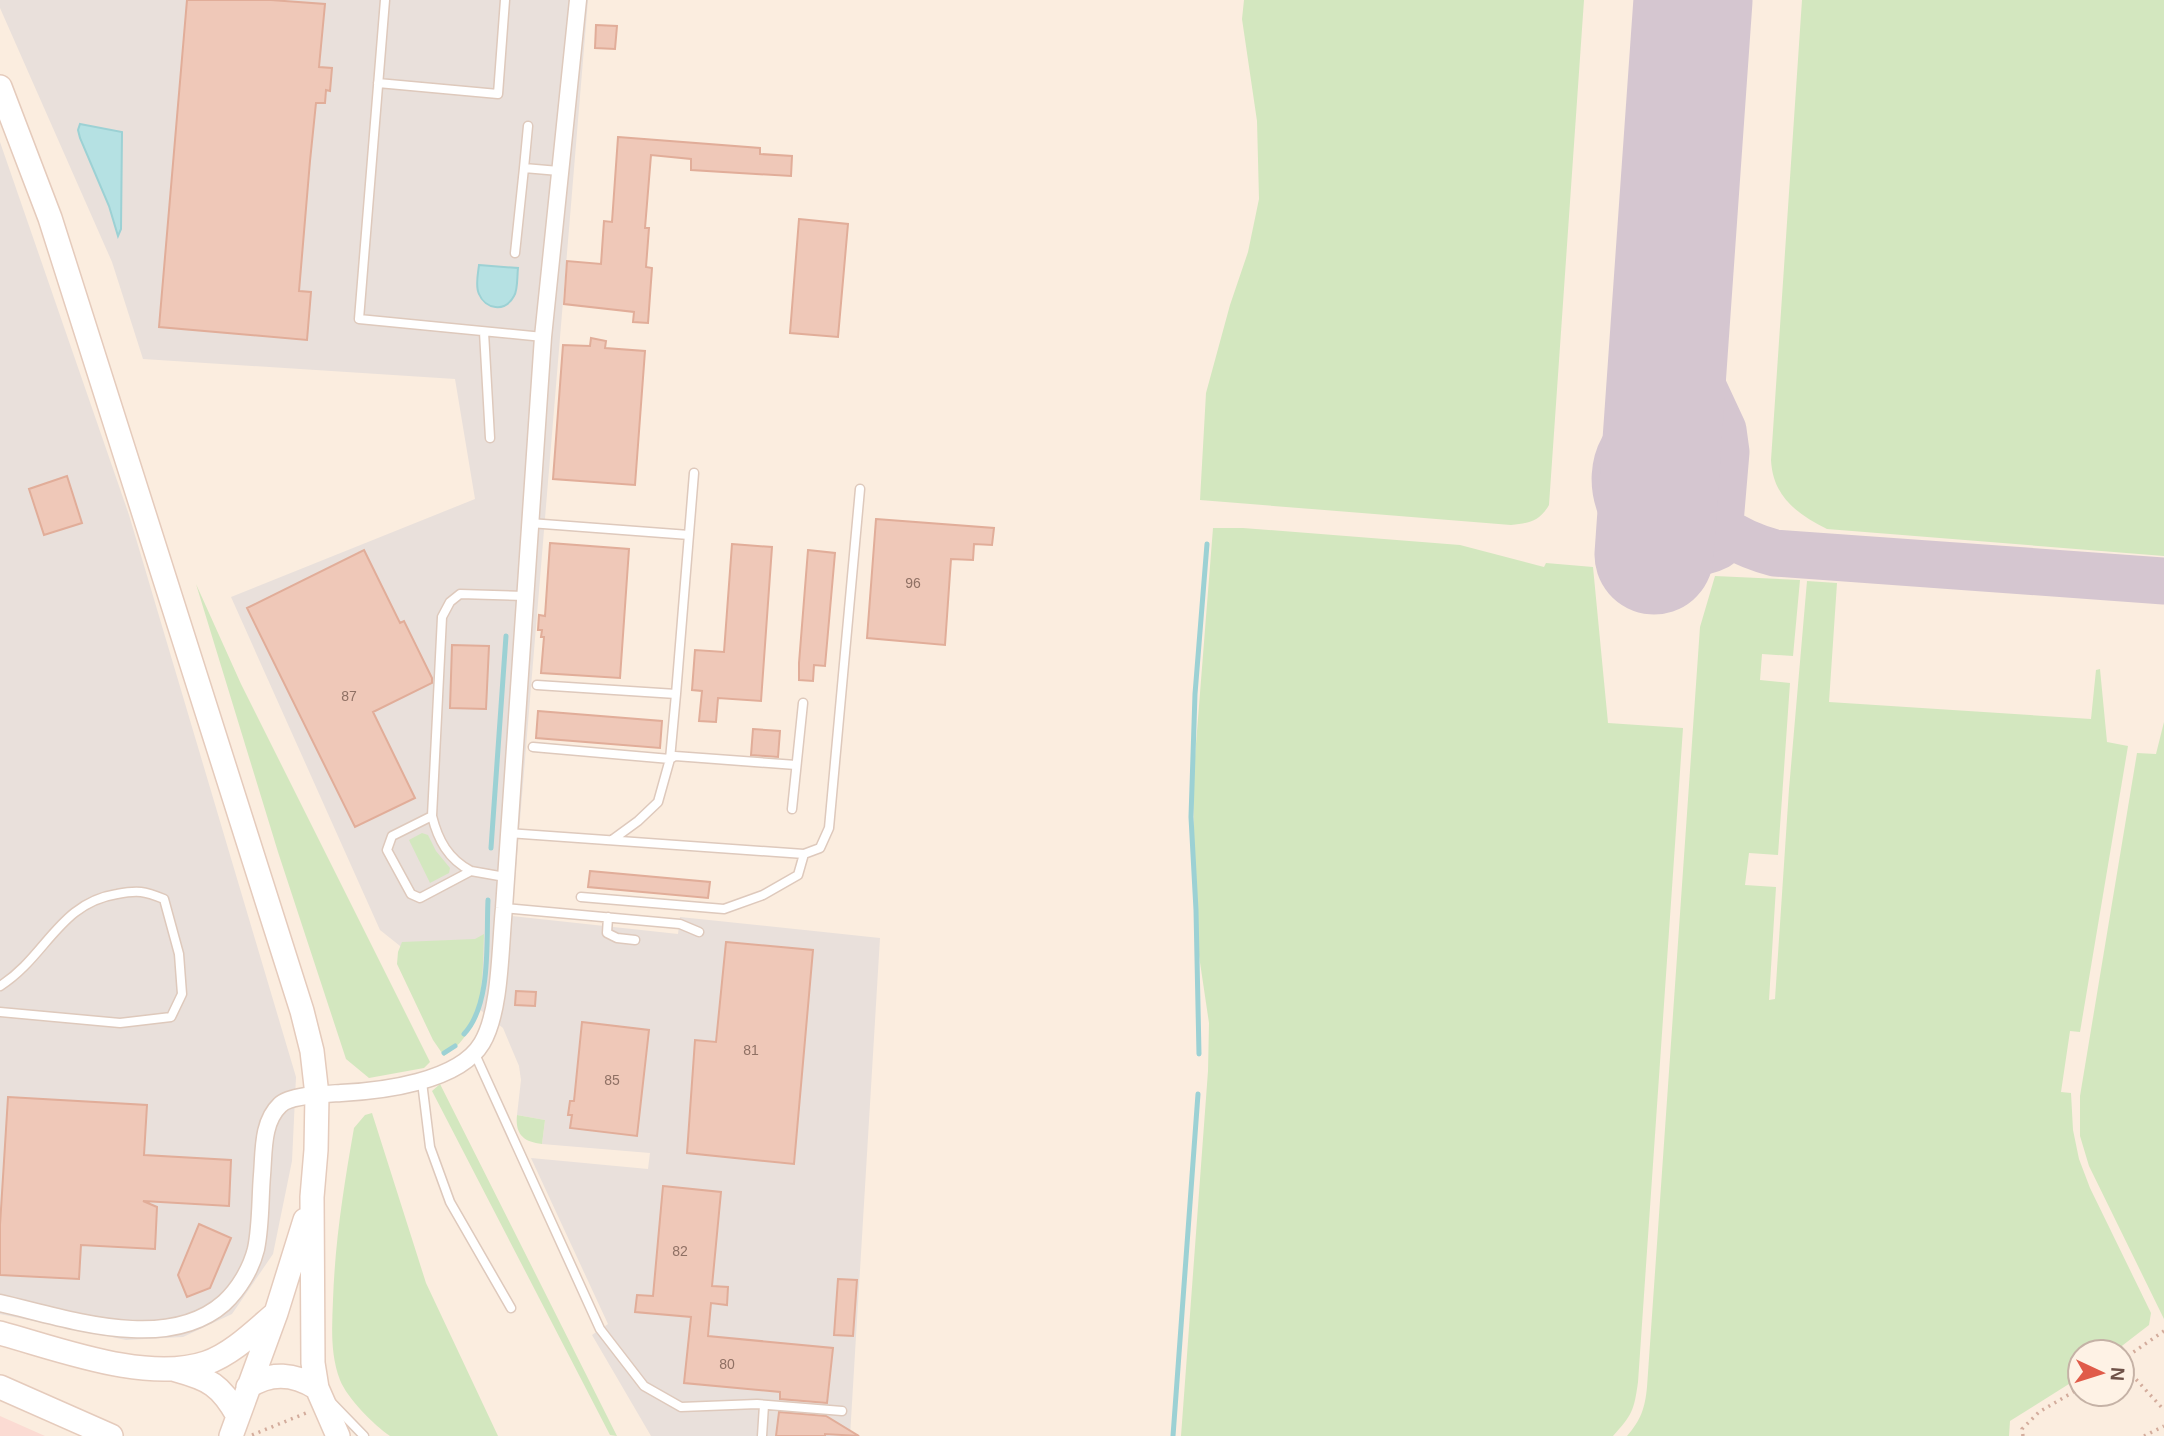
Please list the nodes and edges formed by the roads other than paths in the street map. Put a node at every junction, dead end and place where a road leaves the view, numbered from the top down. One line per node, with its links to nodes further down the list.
1 (385, 0): 4 (lane)
2 (505, 0): 4 (lane)
3 (578, 0): 8 (street)
4 (378, 83): 10 (lane)
5 (0, 87): 42 (main road)
6 (528, 126): 7 (lane)
7 (524, 168): 8 (lane); 9 (lane)
8 (559, 171): 11 (street)
9 (515, 253)
10 (484, 332): 11 (lane); 12 (lane)
11 (543, 337): 15 (street)
12 (490, 438)
13 (694, 473): 16 (lane)
14 (860, 489): 28 (lane)
15 (530, 523): 16 (lane); 17 (street)
16 (689, 535): 19 (lane)
17 (525, 596): 25 (lane); 26 (street)
18 (537, 685): 19 (lane)
19 (676, 694): 22 (lane)
20 (803, 703): 23 (lane)
21 (533, 747): 22 (lane)
22 (670, 759): 23 (lane); 27 (lane)
23 (796, 765): 24 (lane)
24 (792, 809)
25 (432, 817): 29 (lane); 29 (lane)
26 (508, 833): 27 (lane); 30 (street)
27 (612, 840): 28 (lane)
28 (804, 854): 32 (lane)
29 (471, 871): 30 (lane)
30 (505, 877): 33 (street)
31 (581, 897): 32 (lane)
32 (635, 902): 35 (lane)
33 (504, 908): 34 (lane); 40 (street)
34 (608, 917): 35 (lane); 37 (lane)
35 (633, 919): 36 (lane)
36 (699, 932)
37 (635, 940)
38 (0, 986): 39 (lane)
39 (0, 1012)
40 (474, 1052): 41 (street); 52 (lane)
41 (422, 1082): 42 (street); 45 (lane)
42 (317, 1094): 43 (main road); 44 (street)
43 (312, 1197): 46 (main road); 51 (main road)
44 (0, 1303)
45 (511, 1308)
46 (276, 1314): 48 (main road); 50 (main road)
47 (0, 1334): 48 (main road)
48 (170, 1369): 54 (main road)
49 (0, 1387): 55 (main road)
50 (248, 1387): 51 (main road); 54 (main road)
51 (321, 1397): 56 (main road); 57 (lane)
52 (764, 1405): 53 (lane); 58 (lane)
53 (842, 1412)
54 (234, 1426)
55 (111, 1436)
56 (338, 1436)
57 (364, 1436)
58 (762, 1436)

